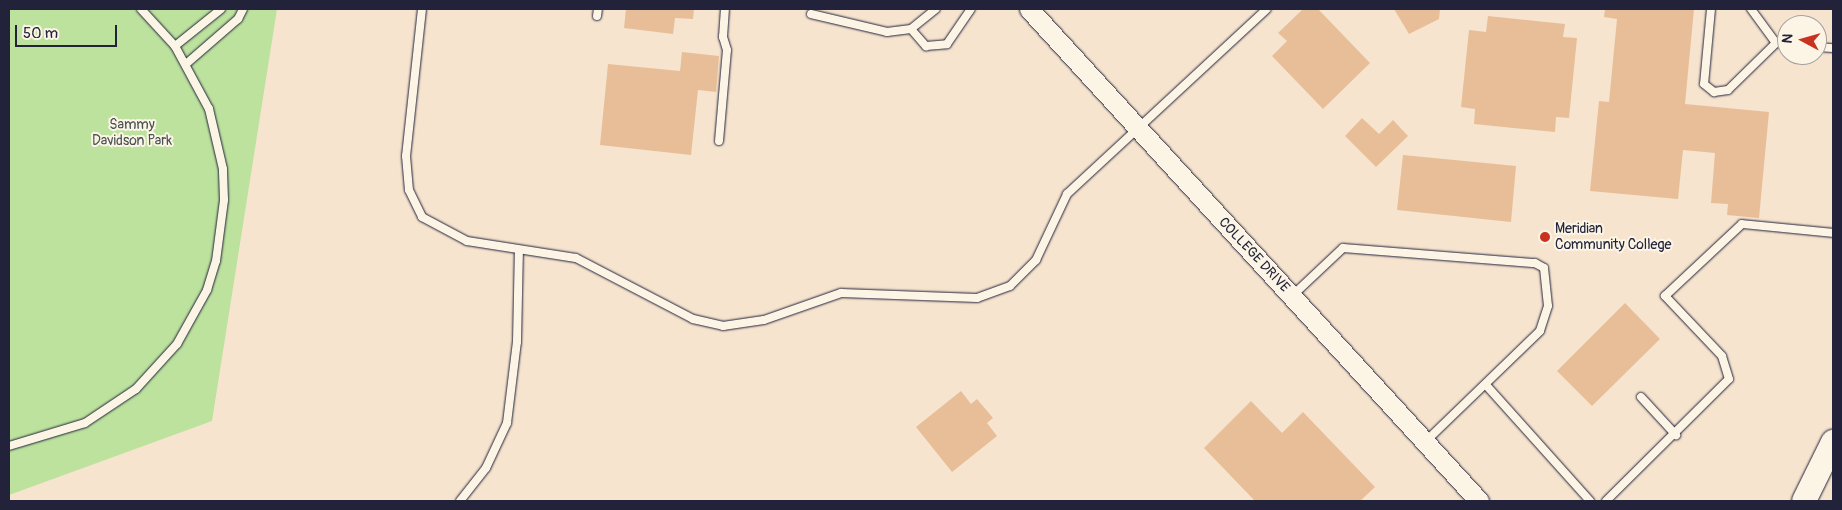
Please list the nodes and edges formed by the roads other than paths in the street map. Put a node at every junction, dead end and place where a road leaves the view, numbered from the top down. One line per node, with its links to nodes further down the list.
1 (141, 9): 15 (lane)
2 (221, 9): 15 (lane)
3 (243, 9): 16 (lane)
4 (422, 9): 20 (lane)
5 (725, 9): 18 (lane)
6 (936, 9): 13 (lane)
7 (971, 9): 13 (lane)
8 (1029, 9): 17 (street, COLLEGE DRIVE)
9 (1267, 9): 17 (lane)
10 (1711, 9): 14 (lane)
11 (1751, 9): 14 (lane)
12 (811, 14): 13 (lane)
13 (912, 29)
14 (1776, 43)
15 (175, 46): 16 (lane)
16 (186, 64): 27 (lane)
17 (1138, 132): 20 (lane); 21 (street, COLLEGE DRIVE)
18 (719, 141)
19 (1833, 232): 24 (lane)
20 (518, 250): 28 (lane)
21 (1292, 296): 22 (lane); 25 (street, COLLEGE DRIVE)
22 (1486, 385): 25 (lane); 30 (lane)
23 (1640, 397): 24 (lane)
24 (1676, 435): 31 (lane)
25 (1425, 442): 29 (street, COLLEGE DRIVE)
26 (1833, 442): 32 (main road)
27 (9, 446)
28 (460, 501)
29 (1479, 501)
30 (1590, 501)
31 (1606, 501)
32 (1804, 501)

